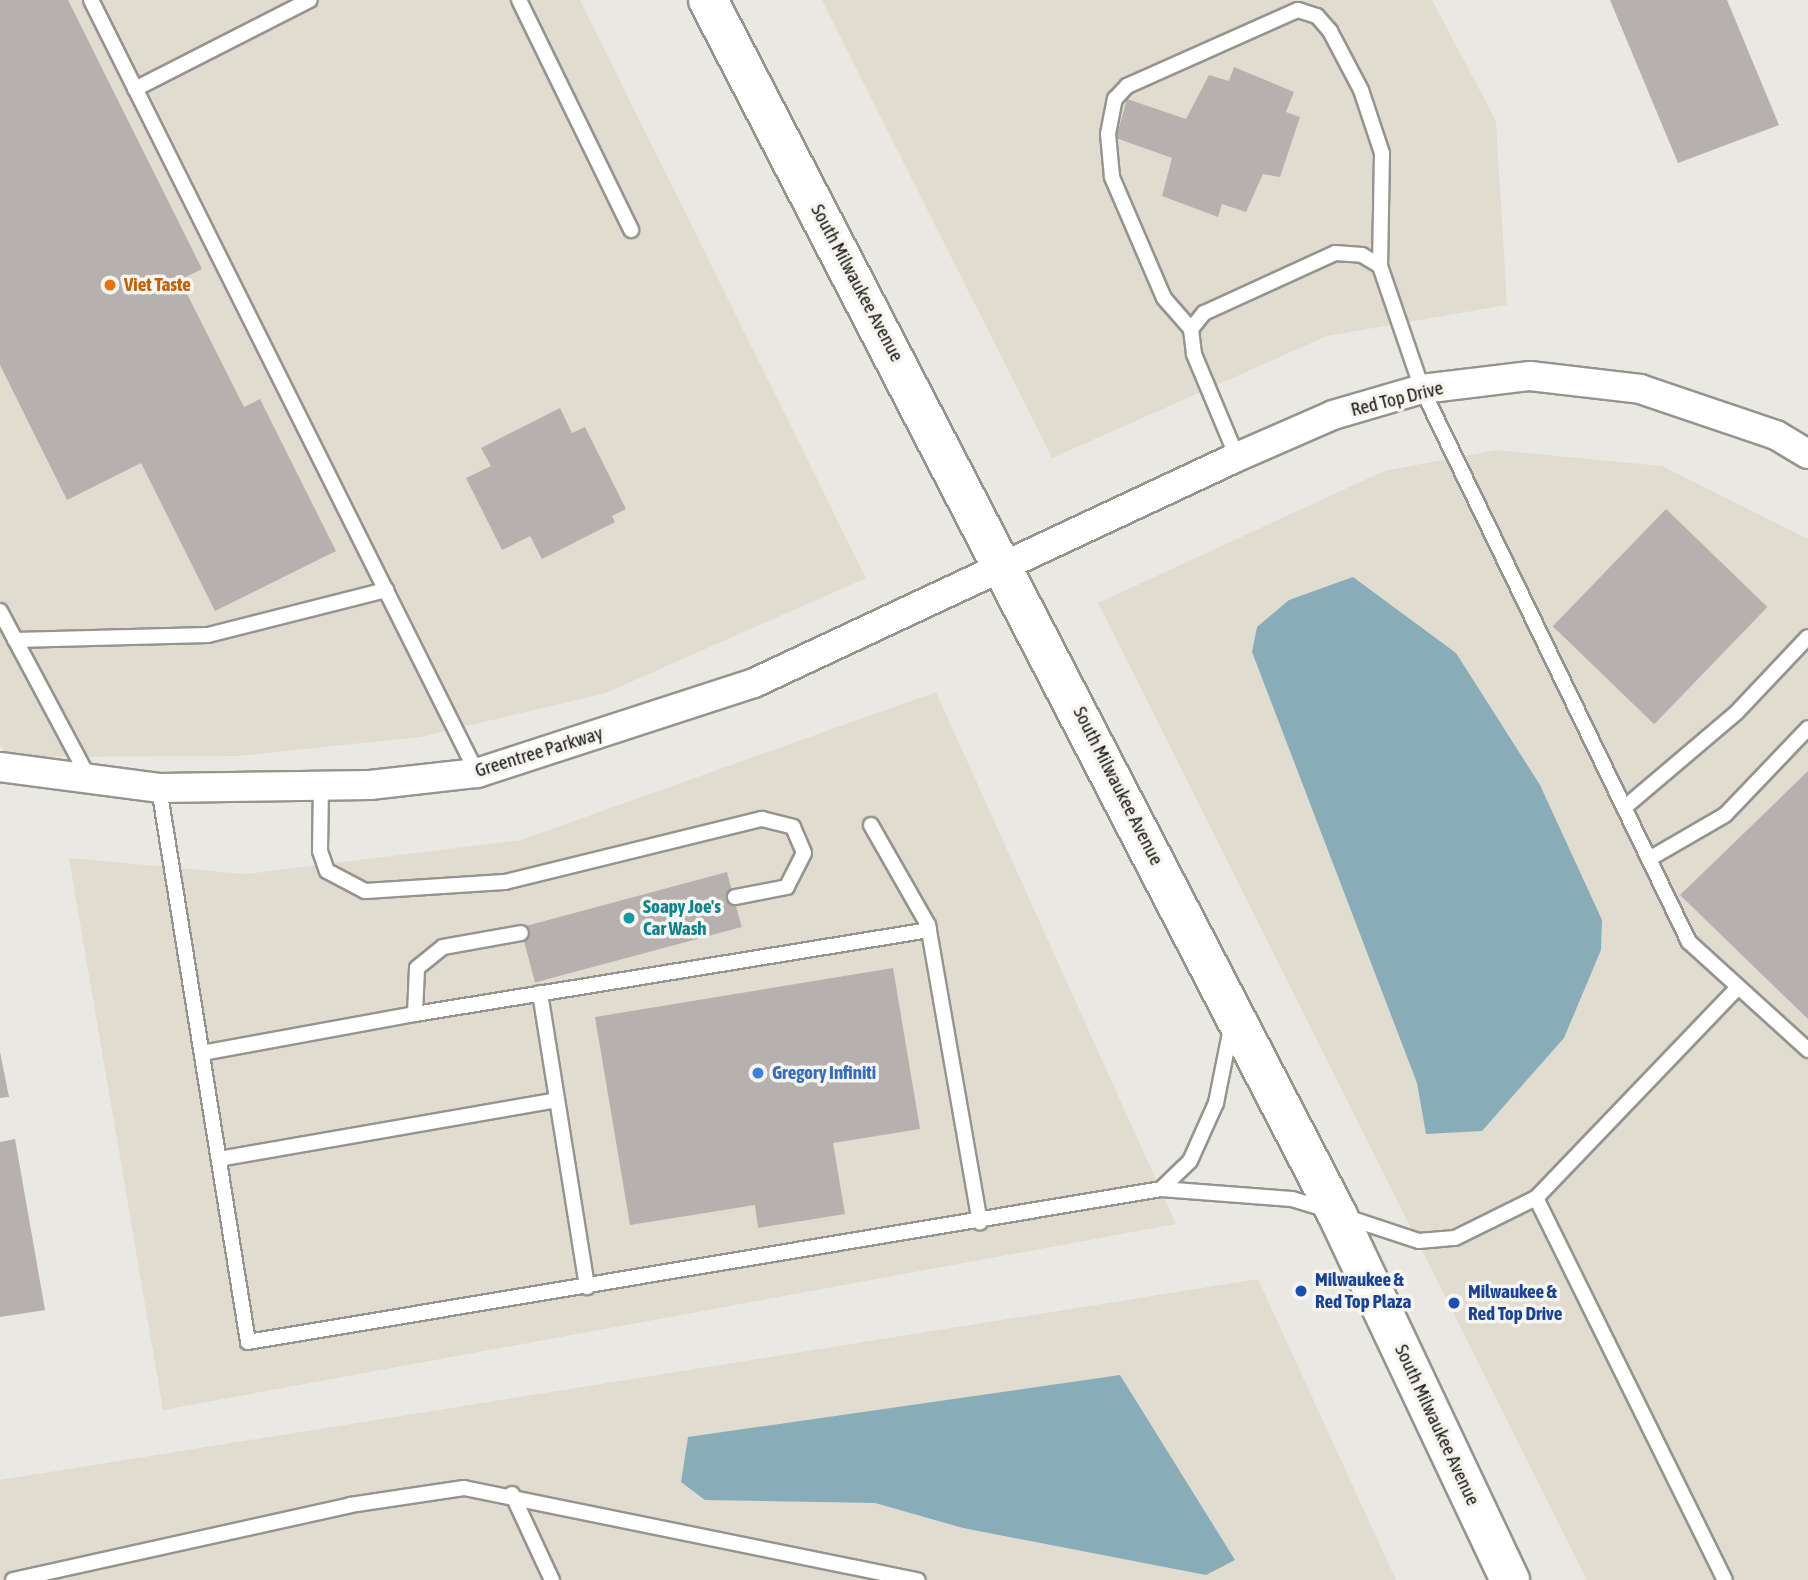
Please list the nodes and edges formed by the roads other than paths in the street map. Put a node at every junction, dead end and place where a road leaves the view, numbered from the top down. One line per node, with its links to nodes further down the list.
1 (91, 0): 5 (lane)
2 (310, 0): 5 (lane)
3 (519, 0): 6 (lane)
4 (708, 0): 12 (main road, South Milwaukee Avenue)
5 (135, 89): 13 (lane)
6 (631, 230)
7 (1380, 266): 8 (lane); 8 (lane); 9 (lane)
8 (1191, 329): 11 (lane)
9 (1422, 389): 10 (street, Red Top Drive); 11 (street, Red Top Drive); 23 (lane)
10 (1808, 454)
11 (1237, 457): 12 (street, Red Top Drive)
12 (1006, 568): 19 (street, Greentree Parkway); 31 (main road, South Milwaukee Avenue)
13 (386, 590): 16 (lane); 19 (lane)
14 (0, 611): 16 (lane)
15 (1808, 637): 23 (lane)
16 (15, 639): 20 (lane)
17 (1808, 728): 25 (lane)
18 (0, 767): 20 (street, Greentree Parkway)
19 (477, 773): 21 (street, Greentree Parkway)
20 (91, 782): 22 (street, Greentree Parkway)
21 (321, 786): 22 (street, Greentree Parkway); 26 (lane)
22 (159, 788): 34 (lane)
23 (1624, 808): 25 (lane)
24 (871, 825): 27 (lane)
25 (1649, 859): 29 (lane)
26 (735, 897)
27 (929, 930): 30 (lane); 40 (lane)
28 (521, 933): 32 (lane)
29 (1738, 987): 33 (lane); 38 (lane)
30 (540, 993): 32 (lane); 35 (lane)
31 (1234, 1012): 37 (lane); 39 (main road, South Milwaukee Avenue)
32 (415, 1014): 34 (lane)
33 (1808, 1050)
34 (202, 1053): 36 (lane)
35 (557, 1101): 36 (lane); 41 (lane)
36 (219, 1159): 41 (lane)
37 (1161, 1189): 39 (lane); 40 (lane)
38 (1536, 1198): 39 (lane); 47 (lane)
39 (1337, 1214): 46 (main road, South Milwaukee Avenue)
40 (981, 1222): 41 (lane)
41 (587, 1287)
42 (512, 1494): 43 (lane); 44 (lane); 45 (lane)
43 (13, 1580)
44 (552, 1580)
45 (918, 1580)
46 (1510, 1580)
47 (1724, 1580)

